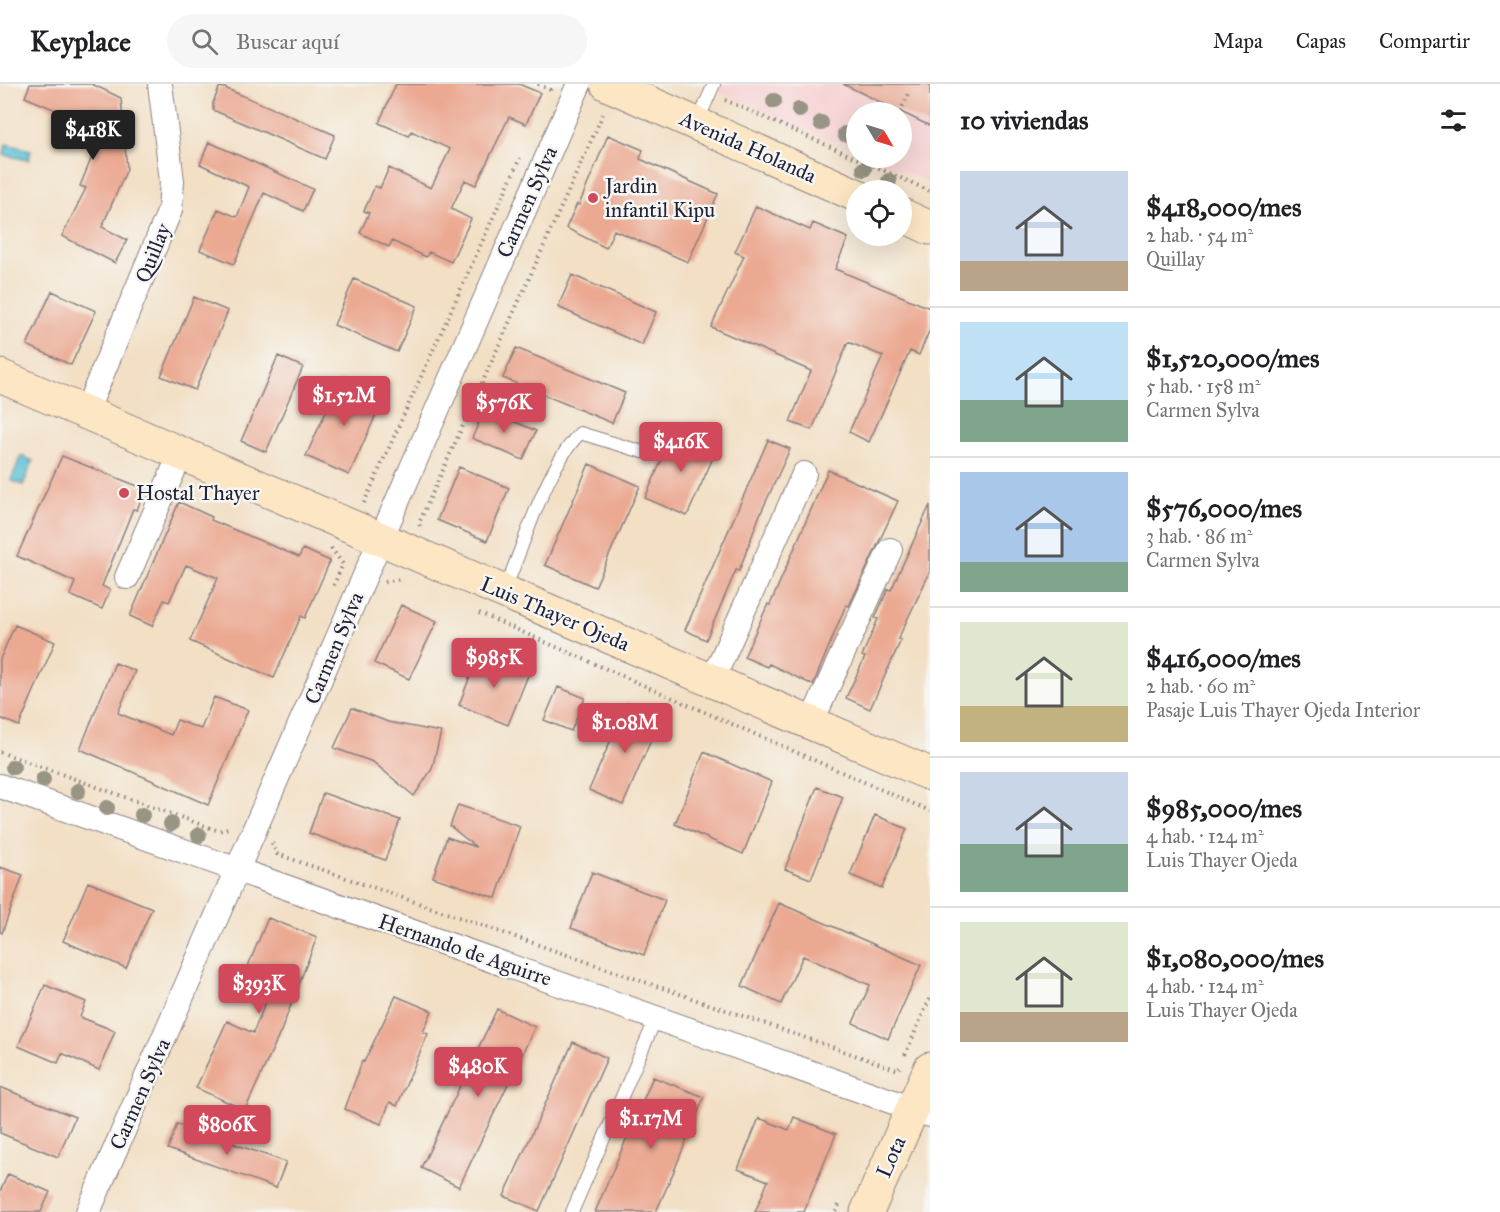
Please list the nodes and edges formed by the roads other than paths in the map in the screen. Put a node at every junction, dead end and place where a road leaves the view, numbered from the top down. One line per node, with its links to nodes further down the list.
1 (159, 84): 10 (street, Quillay)
2 (579, 84): 14 (street, Carmen Sylva)
3 (712, 89): 5 (lane)
4 (606, 98): 5 (street, Avenida Holanda)
5 (696, 124): 6 (street, Avenida Holanda)
6 (846, 191)
7 (912, 220): 8 (street)
8 (930, 228)
9 (0, 376): 10 (street, Luis Thayer Ojeda)
10 (86, 412): 12 (street, Luis Thayer Ojeda)
11 (643, 452): 17 (lane)
12 (181, 453): 14 (street, Luis Thayer Ojeda); 16 (street)
13 (804, 474): 18 (street)
14 (380, 538): 17 (street, Luis Thayer Ojeda); 22 (street, Carmen Sylva)
15 (890, 550): 19 (street)
16 (127, 577)
17 (504, 592): 18 (street, Luis Thayer Ojeda)
18 (712, 681): 19 (street, Luis Thayer Ojeda)
19 (811, 723): 20 (street, Luis Thayer Ojeda)
20 (930, 774)
21 (0, 786): 22 (street, Hernando de Aguirre)
22 (237, 870): 23 (street, Hernando de Aguirre); 26 (street, Carmen Sylva)
23 (656, 1018): 25 (street, Hernando de Aguirre); 27 (lane)
24 (930, 1069): 25 (street, Lota)
25 (921, 1112): 28 (street, Lota)
26 (88, 1212)
27 (572, 1212)
28 (867, 1212)

